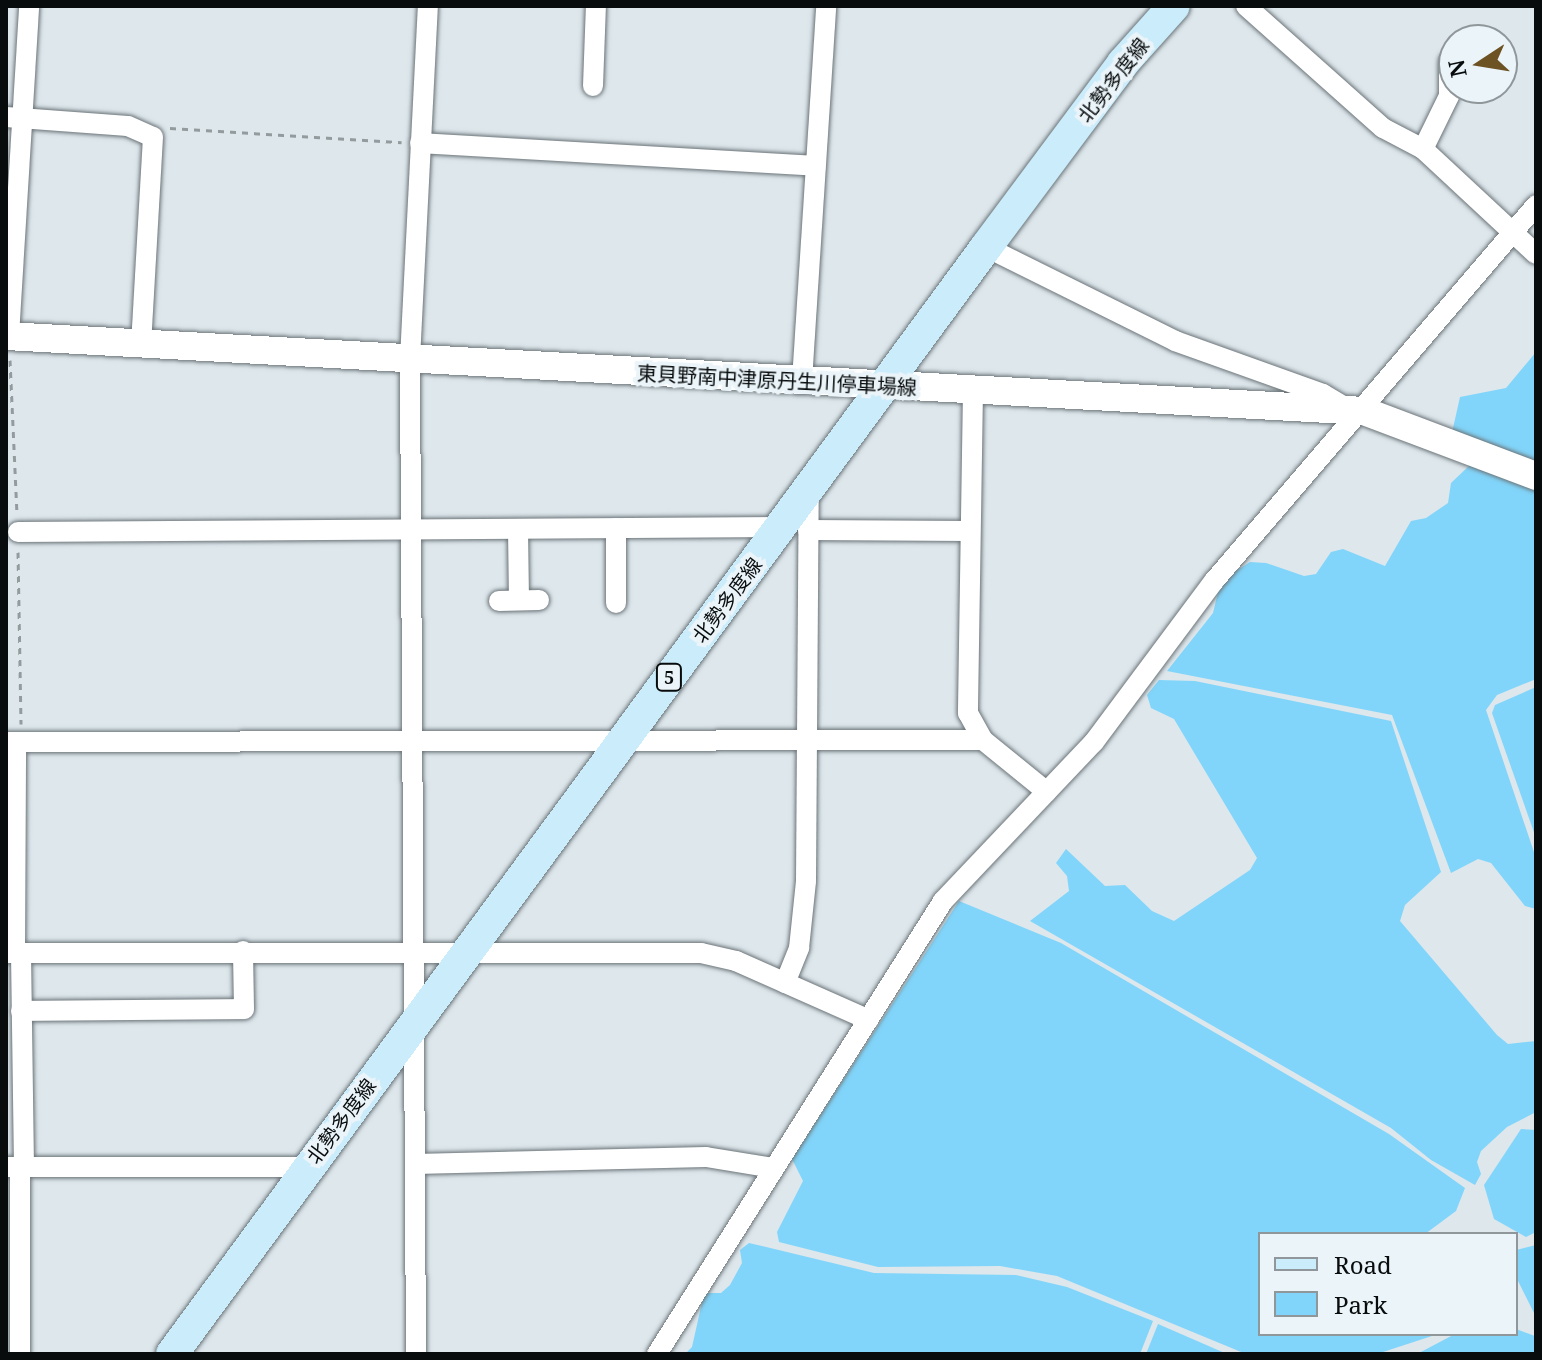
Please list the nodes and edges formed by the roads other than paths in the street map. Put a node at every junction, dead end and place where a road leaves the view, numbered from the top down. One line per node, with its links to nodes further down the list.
1 (29, 6): 9 (street)
2 (428, 6): 10 (street)
3 (596, 6): 7 (street)
4 (826, 6): 12 (street)
5 (1174, 6): 15 (main road, 北勢多度線 / 5)
6 (1246, 6): 11 (street)
7 (593, 86)
8 (1445, 104): 11 (street)
9 (14, 117): 17 (street); 18 (street)
10 (420, 143): 12 (street); 19 (street)
11 (1423, 149): 14 (street)
12 (815, 166): 20 (street)
13 (1536, 205): 14 (street)
14 (1513, 230): 16 (street); 23 (street)
15 (986, 247): 21 (main road, 北勢多度線 / 5); 23 (street)
16 (1536, 254)
17 (8, 336): 18 (main road, 東貝野南中津原丹生川停車場線)
18 (141, 345): 19 (main road, 東貝野南中津原丹生川停車場線)
19 (410, 359): 20 (main road, 東貝野南中津原丹生川停車場線); 28 (street)
20 (802, 381): 21 (main road, 東貝野南中津原丹生川停車場線)
21 (884, 386): 22 (main road, 東貝野南中津原丹生川停車場線); 26 (main road, 北勢多度線 / 5)
22 (973, 390): 23 (main road, 東貝野南中津原丹生川停車場線); 29 (street)
23 (1357, 411): 24 (main road, 東貝野南中津原丹生川停車場線); 38 (street)
24 (1536, 476)
25 (616, 528): 26 (street); 27 (street); 32 (street)
26 (794, 528): 29 (street); 33 (main road, 北勢多度線 / 5); 35 (street)
27 (518, 529): 28 (street); 31 (street)
28 (411, 531): 30 (street); 34 (street)
29 (969, 531): 36 (street)
30 (18, 532)
31 (519, 600)
32 (616, 603)
33 (623, 739): 34 (street); 35 (street); 41 (main road, 北勢多度線 / 5)
34 (411, 740): 37 (street); 39 (street)
35 (807, 740): 36 (street); 43 (street)
36 (983, 740): 38 (street)
37 (11, 742): 42 (street)
38 (1047, 792): 45 (street)
39 (411, 950): 40 (street); 41 (street); 46 (street)
40 (243, 951): 42 (street); 44 (street)
41 (466, 951): 43 (street); 46 (main road, 北勢多度線 / 5)
42 (14, 953): 44 (street)
43 (785, 983): 45 (street)
44 (21, 1011): 48 (street)
45 (869, 1020): 50 (street)
46 (415, 1021): 47 (street); 49 (main road, 北勢多度線 / 5)
47 (415, 1164): 50 (street); 53 (street)
48 (16, 1167): 49 (street); 51 (street)
49 (307, 1167): 52 (main road, 北勢多度線 / 5)
50 (774, 1168): 54 (street)
51 (20, 1354)
52 (172, 1354)
53 (416, 1354)
54 (657, 1354)

